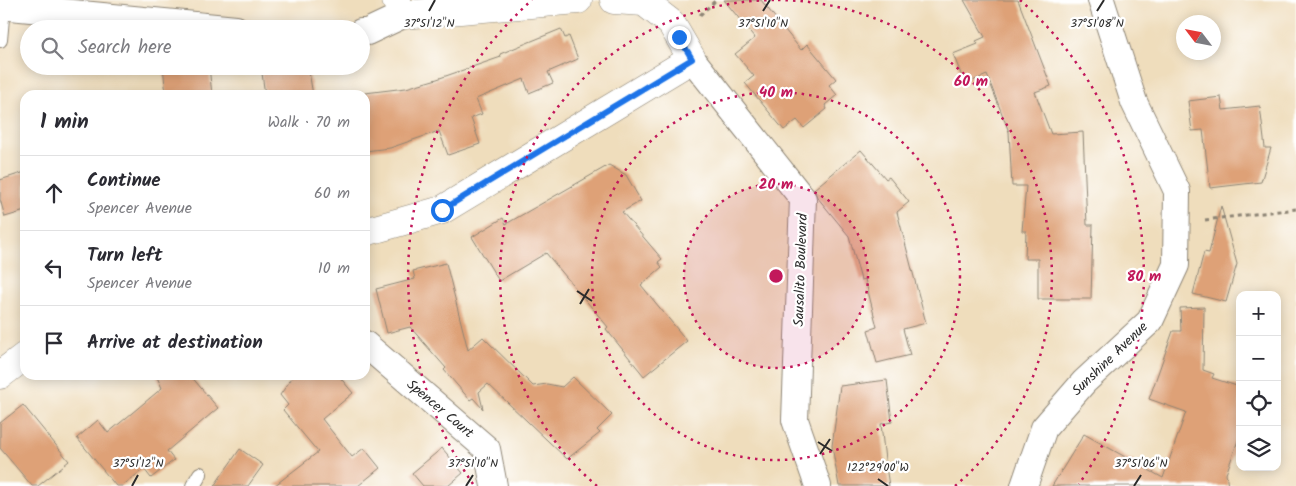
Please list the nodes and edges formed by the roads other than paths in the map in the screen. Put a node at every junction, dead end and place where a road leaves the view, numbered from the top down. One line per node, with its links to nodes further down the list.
1 (578, 0): 5 (street)
2 (614, 0): 9 (street)
3 (1102, 0): 18 (street, Sunshine Avenue)
4 (1, 6): 6 (street); 8 (lane)
5 (400, 8): 7 (street)
6 (144, 20)
7 (370, 30)
8 (0, 40)
9 (692, 59): 10 (street); 17 (street, Sausalito Boulevard)
10 (370, 231)
11 (370, 348): 16 (street, Spencer Court)
12 (20, 360): 13 (street)
13 (0, 375)
14 (200, 474): 15 (lane)
15 (193, 486)
16 (494, 486)
17 (818, 486)
18 (1024, 486)

